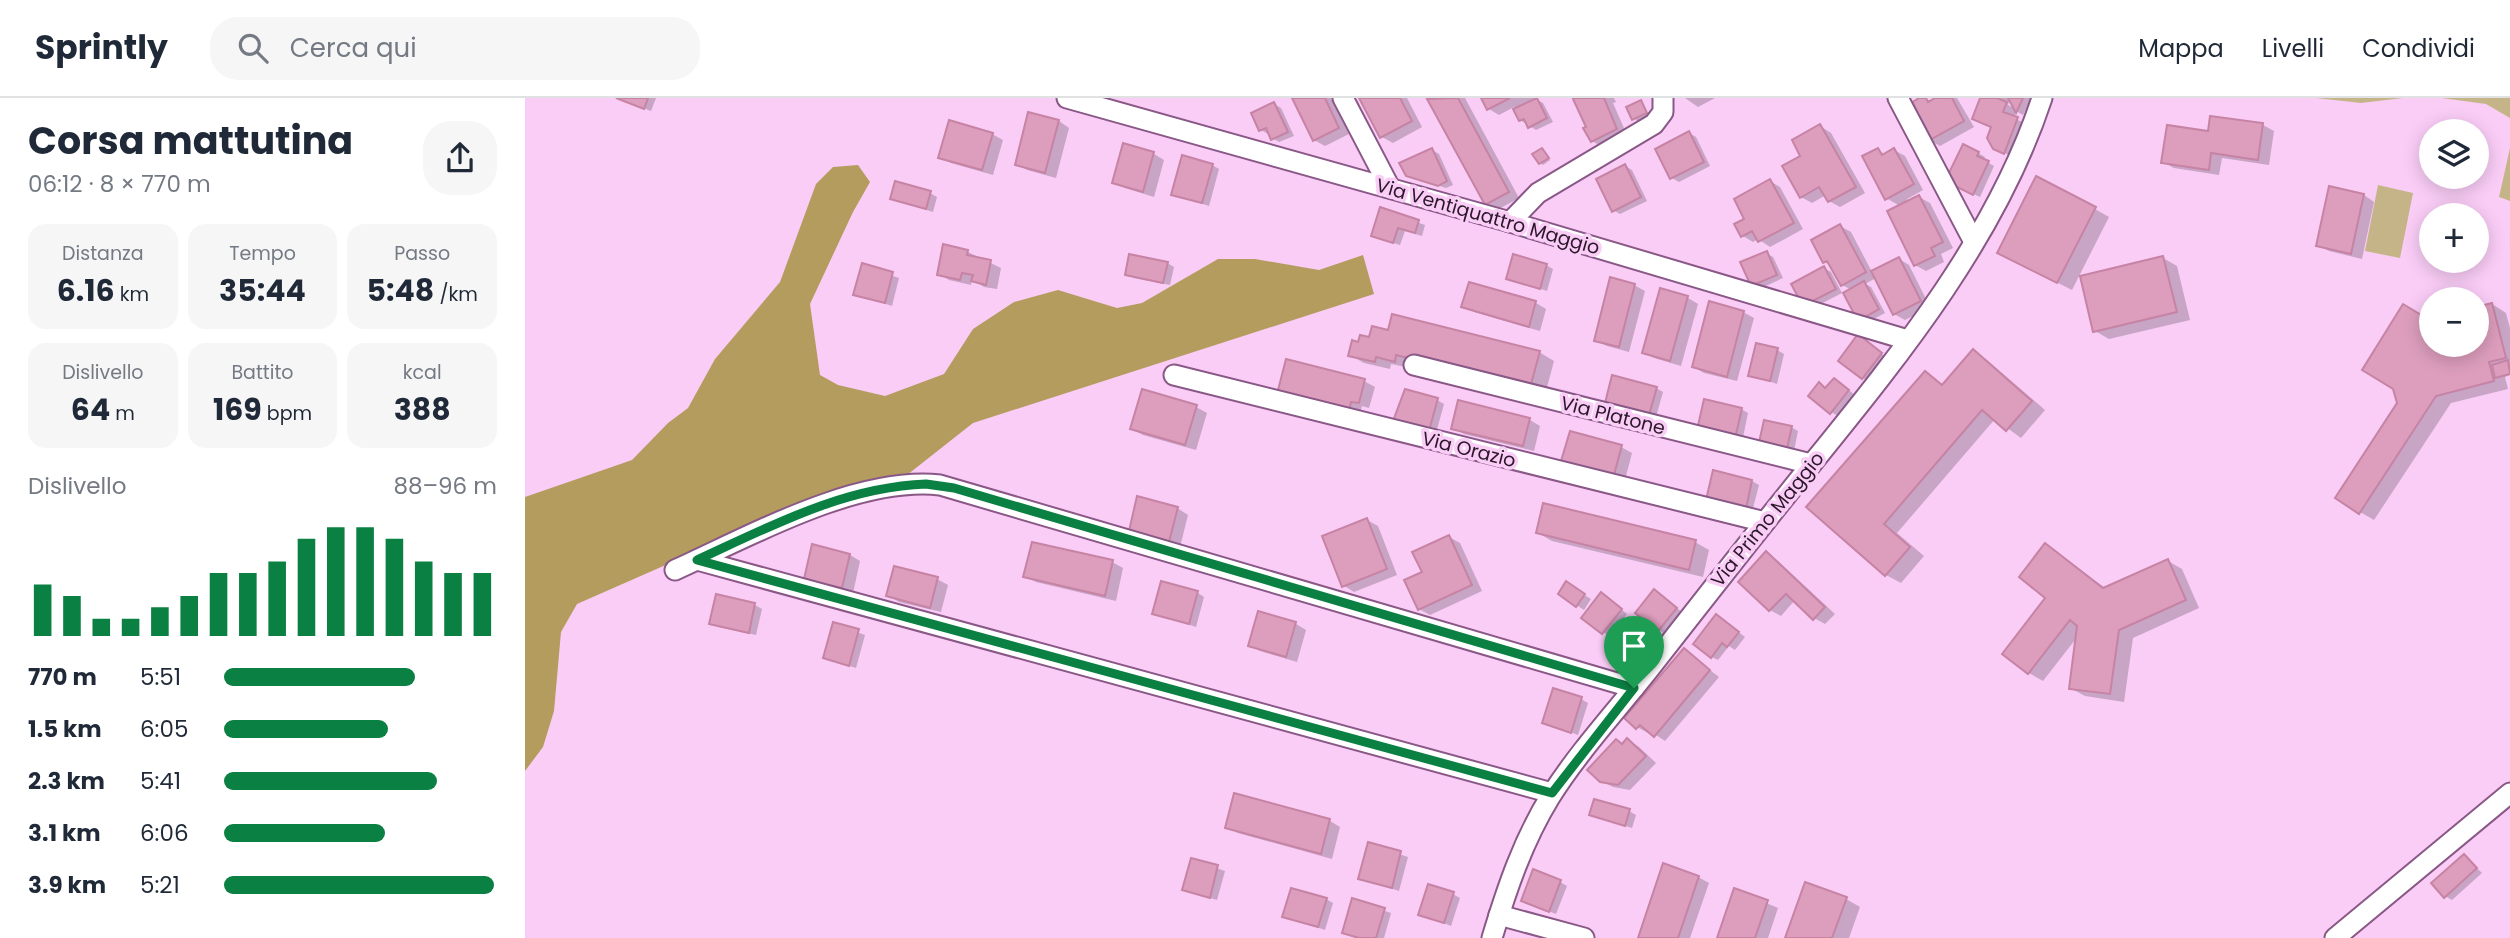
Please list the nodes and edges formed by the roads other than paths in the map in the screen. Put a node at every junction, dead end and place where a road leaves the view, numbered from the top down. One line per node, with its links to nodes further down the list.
1 (1067, 98): 6 (street, Via Ventiquattro Maggio)
2 (1343, 98): 6 (street)
3 (1663, 98): 7 (street)
4 (1898, 98): 8 (street)
5 (2042, 98): 8 (street, Via Primo Maggio)
6 (1390, 188): 7 (street, Via Ventiquattro Maggio)
7 (1510, 222): 9 (street, Via Ventiquattro Maggio)
8 (1973, 242): 9 (street, Via Primo Maggio)
9 (1908, 340): 12 (street, Via Primo Maggio)
10 (1414, 365): 12 (street, Via Platone)
11 (1174, 375): 13 (street, Via Orazio)
12 (1811, 464): 13 (street, Via Primo Maggio)
13 (1765, 523): 16 (street, Via Primo Maggio)
14 (697, 560): 15 (street); 16 (street); 17 (street)
15 (675, 570)
16 (1634, 688): 17 (street, Via Primo Maggio)
17 (1552, 793): 19 (street, Via Primo Maggio)
18 (2510, 793): 22 (street)
19 (1499, 915): 20 (street, Via Primo Maggio); 21 (street)
20 (1492, 938)
21 (1584, 938)
22 (2335, 938)

